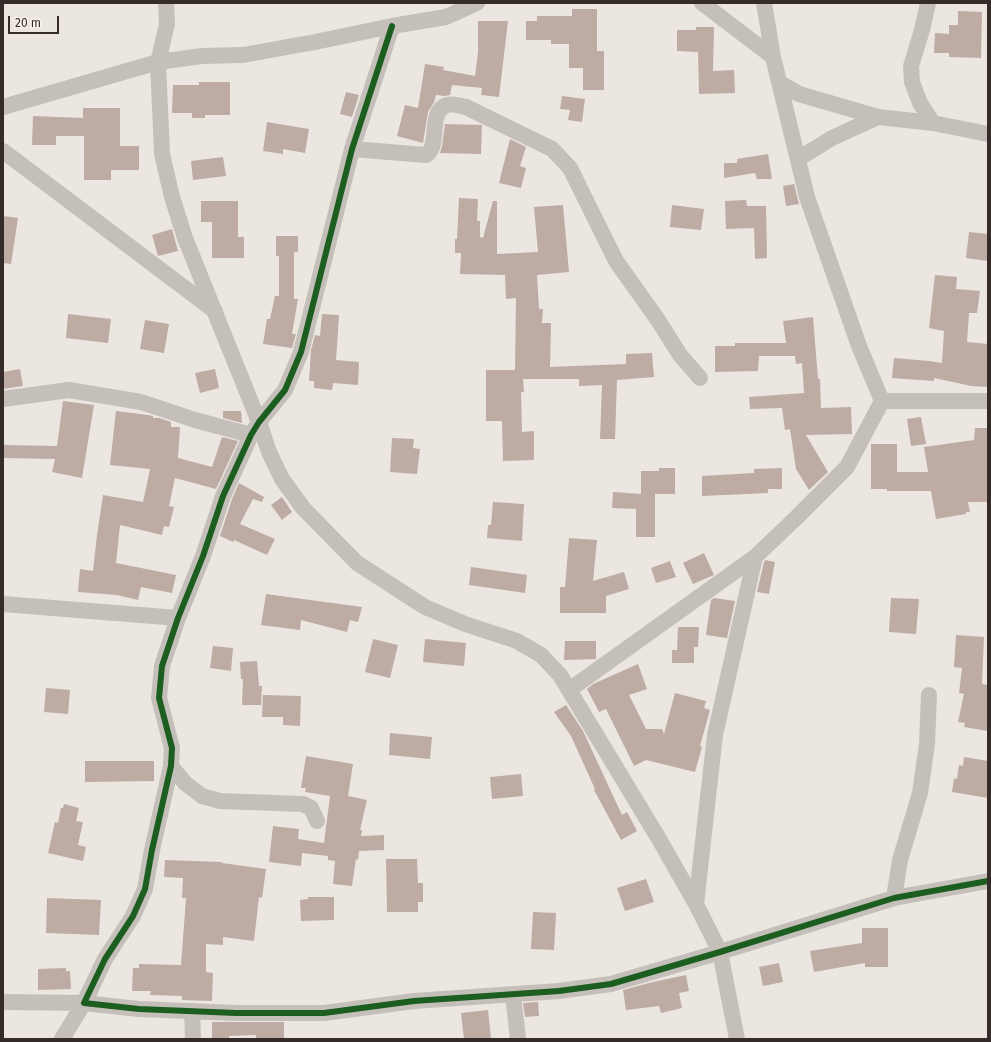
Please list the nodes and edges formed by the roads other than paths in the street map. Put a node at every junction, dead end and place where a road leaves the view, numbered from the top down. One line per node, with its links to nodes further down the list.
1 (166, 3): 8 (street)
2 (477, 3): 6 (street)
3 (702, 3): 7 (street)
4 (764, 3): 7 (street)
5 (928, 3): 12 (street)
6 (392, 26): 8 (street); 14 (street)
7 (773, 57): 9 (street)
8 (158, 62): 10 (street); 17 (street)
9 (780, 83): 11 (street); 16 (street)
10 (3, 107)
11 (878, 117): 12 (street); 16 (street)
12 (933, 123): 13 (street)
13 (988, 134)
14 (352, 149): 18 (street); 22 (street)
15 (3, 151): 17 (street)
16 (798, 159): 20 (street)
17 (215, 312): 22 (street)
18 (700, 378)
19 (3, 399): 22 (street)
20 (882, 401): 21 (street); 23 (street)
21 (988, 401)
22 (255, 428): 25 (street); 26 (street)
23 (755, 557): 26 (street); 32 (street)
24 (3, 604): 25 (street)
25 (178, 618): 28 (street)
26 (569, 690): 32 (street)
27 (929, 695): 31 (street)
28 (171, 766): 29 (street); 36 (street)
29 (317, 821)
30 (988, 881): 31 (street)
31 (894, 898): 33 (street)
32 (696, 904): 33 (street)
33 (720, 952): 34 (street); 41 (street)
34 (513, 995): 37 (street); 40 (street)
35 (3, 1002): 36 (street)
36 (84, 1003): 37 (street); 38 (street)
37 (192, 1011): 39 (street)
38 (62, 1039)
39 (193, 1039)
40 (518, 1039)
41 (737, 1039)

